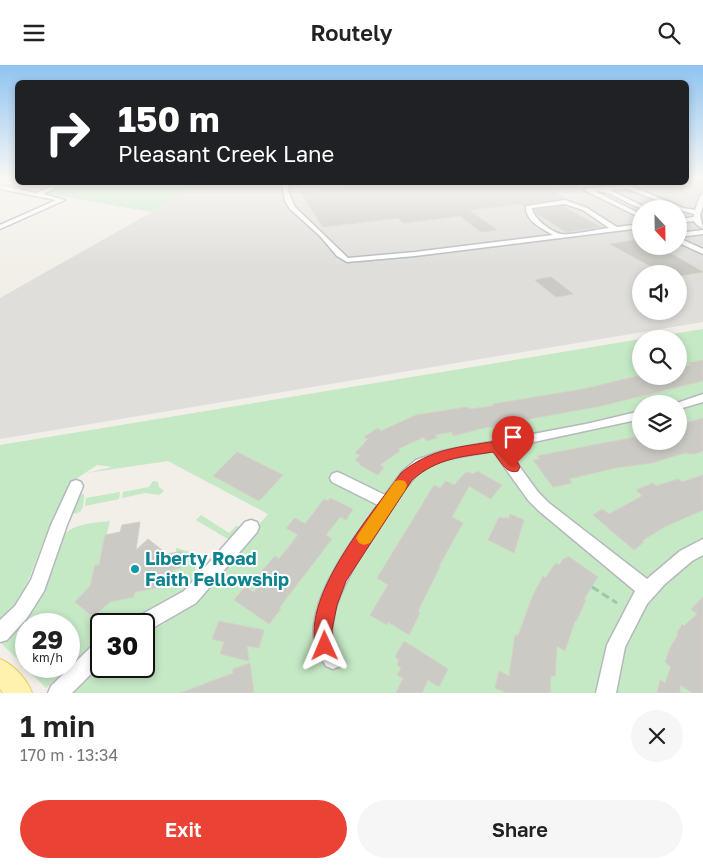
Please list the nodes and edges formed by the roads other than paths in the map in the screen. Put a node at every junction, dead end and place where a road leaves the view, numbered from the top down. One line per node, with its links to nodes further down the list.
1 (43, 208): 9 (street)
2 (292, 208): 13 (street)
3 (529, 208): 13 (street)
4 (582, 208): 11 (street)
5 (679, 208): 8 (street)
6 (702, 208): 8 (street)
7 (690, 220): 8 (street)
8 (700, 223): 12 (street)
9 (0, 227)
10 (632, 227): 11 (street)
11 (616, 229): 13 (street)
12 (688, 230)
13 (561, 237)
14 (703, 241): 15 (street)
15 (688, 242)
16 (688, 245): 17 (street)
17 (702, 251)
18 (703, 398): 19 (street)
19 (687, 403)
20 (632, 417): 21 (street)
21 (497, 446): 24 (street); 27 (street)
22 (337, 478): 24 (street)
23 (76, 486): 29 (street)
24 (388, 503): 30 (street)
25 (252, 527): 28 (street)
26 (703, 546): 27 (street)
27 (648, 591): 35 (street)
28 (155, 618)
29 (0, 633)
30 (333, 659)
31 (90, 662): 34 (street)
32 (0, 671): 33 (main road)
33 (20, 693)
34 (58, 693)
35 (606, 693)

